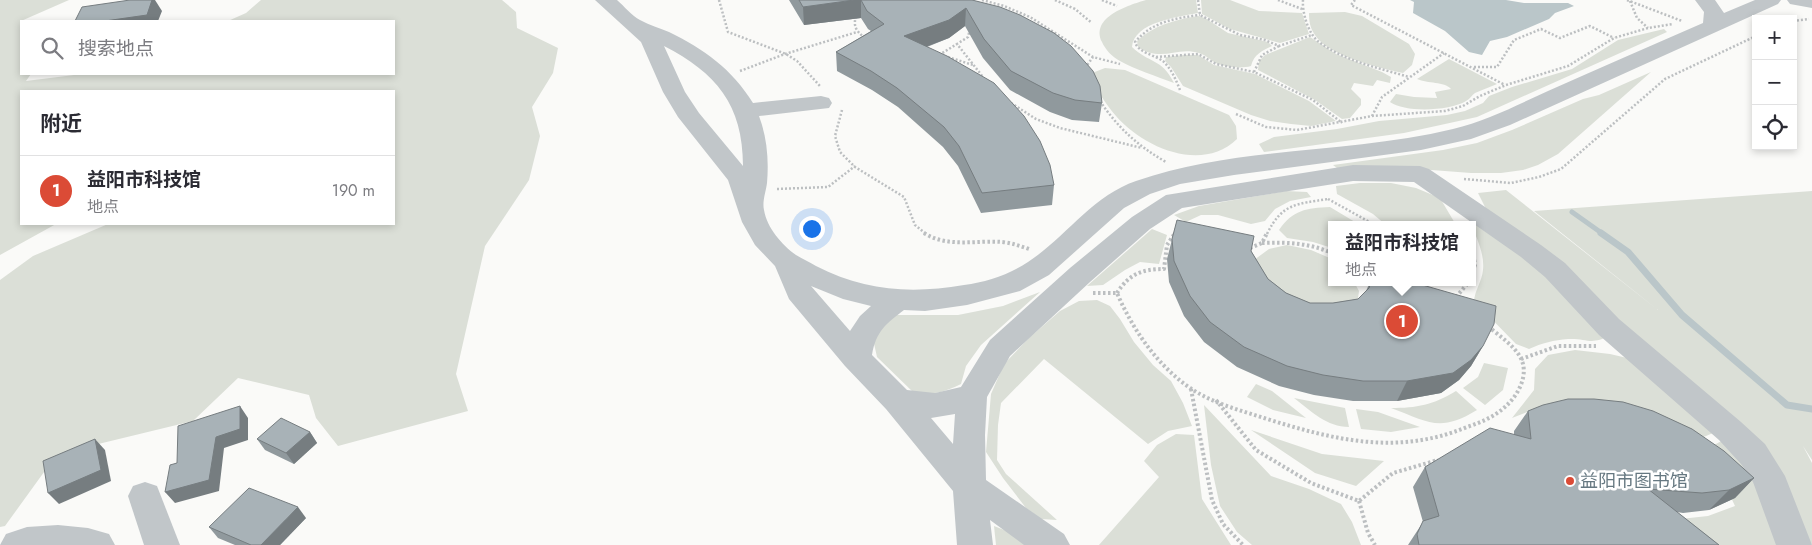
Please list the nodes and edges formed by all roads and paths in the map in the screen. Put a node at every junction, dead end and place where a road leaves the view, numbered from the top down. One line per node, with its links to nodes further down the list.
1 (604, 0): 22 (street)
2 (719, 0): 34 (path)
3 (982, 0): 38 (path)
4 (1055, 0): 23 (path)
5 (1102, 0): 15 (path)
6 (1198, 0): 18 (path)
7 (1278, 0): 16 (path)
8 (1303, 0): 16 (path)
9 (1355, 0): 33 (path)
10 (1628, 0): 25 (path); 25 (path)
11 (1704, 0): 24 (street)
12 (1771, 0): 24 (street)
13 (1797, 0): 14 (street)
14 (1812, 2)
15 (1117, 6)
16 (1302, 9): 27 (path)
17 (857, 12): 26 (path)
18 (1200, 14): 32 (path); 37 (path)
19 (1812, 19): 21 (path)
20 (970, 20): 31 (path)
21 (1797, 21)
22 (632, 23): 52 (street); 62 (street)
23 (1092, 23)
24 (1714, 26): 59 (street)
25 (1648, 28): 28 (path)
26 (857, 32): 30 (path); 34 (path)
27 (1312, 35): 32 (path); 45 (path)
28 (1614, 38): 41 (path); 47 (path)
29 (1752, 38): 60 (path)
30 (871, 43)
31 (957, 44): 36 (path); 40 (path)
32 (1279, 46): 43 (path)
33 (1444, 53): 41 (path); 45 (path)
34 (785, 54): 42 (path); 51 (path)
35 (931, 55): 36 (path)
36 (939, 55): 40 (path)
37 (1156, 56): 43 (path); 48 (path)
38 (1093, 57): 39 (path); 44 (path)
39 (1120, 64)
40 (974, 65): 46 (path)
41 (1471, 67): 47 (path)
42 (739, 72)
43 (1254, 72): 55 (path)
44 (1082, 74)
45 (1409, 76): 54 (path)
46 (988, 83)
47 (1506, 85): 54 (path)
48 (1180, 90)
49 (1096, 94): 56 (path)
50 (1004, 98): 56 (path)
51 (828, 99): 52 (street); 58 (path)
52 (747, 110): 62 (street)
53 (1236, 114): 55 (path)
54 (1372, 116): 55 (path)
55 (1342, 123)
56 (1142, 148): 57 (path)
57 (1170, 164)
58 (855, 166): 61 (path); 67 (path)
59 (1316, 179): 63 (street); 64 (path); 65 (path); 73 (street); 76 (street)
60 (1460, 179)
61 (777, 189)
62 (751, 206): 69 (street)
63 (1154, 215): 71 (street); 72 (path)
64 (1370, 221)
65 (1262, 243): 66 (path); 68 (path)
66 (1247, 249)
67 (1032, 250)
68 (1328, 251)
69 (787, 262): 73 (street); 77 (street)
70 (1465, 286): 74 (path)
71 (1061, 293): 72 (path); 80 (street)
72 (1117, 293): 79 (path)
73 (899, 299): 77 (street)
74 (1452, 302)
75 (1483, 321): 78 (path)
76 (1637, 352): 78 (path); 94 (street)
77 (856, 358): 82 (street)
78 (1521, 359): 81 (path)
79 (1191, 388): 81 (path); 92 (path)
80 (972, 396): 82 (street); 84 (street)
81 (1215, 399): 86 (path)
82 (897, 400): 84 (street)
83 (1447, 457): 86 (path)
84 (969, 486): 90 (street); 91 (street)
85 (146, 496): 89 (street)
86 (1359, 501): 93 (path)
87 (18, 545): 88 (street)
88 (97, 545)
89 (162, 545)
90 (974, 545)
91 (1052, 545)
92 (1243, 545)
93 (1375, 545)
94 (1794, 545)

